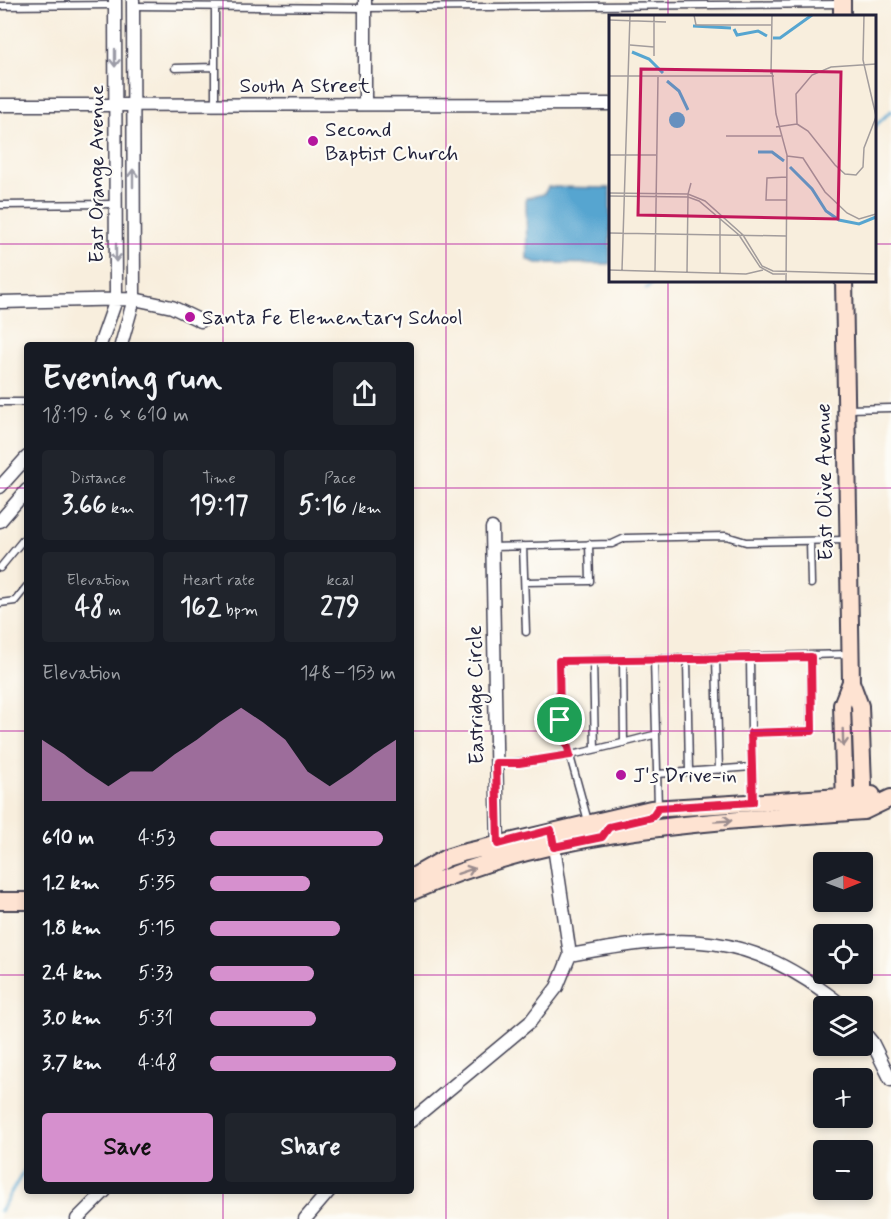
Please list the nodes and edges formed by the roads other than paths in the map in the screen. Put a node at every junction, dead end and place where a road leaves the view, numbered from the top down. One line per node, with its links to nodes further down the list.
1 (115, 3): 7 (lane); 15 (street, East Orange Avenue, one-way to 15)
2 (133, 3): 3 (lane); 16 (street, East Orange Avenue)
3 (167, 3): 4 (lane)
4 (195, 3): 8 (lane)
5 (223, 3): 6 (lane); 8 (lane)
6 (365, 4): 9 (lane); 12 (street)
7 (0, 6)
8 (215, 7): 10 (lane)
9 (842, 7)
10 (215, 67): 11 (lane); 17 (lane)
11 (175, 68)
12 (365, 104): 13 (street, South A Street); 17 (street, South A Street)
13 (609, 104)
14 (0, 105): 15 (street, South A Street)
15 (116, 105): 16 (street, South A Street); 18 (street, East Orange Avenue)
16 (133, 105): 17 (street, South A Street); 21 (street, East Orange Avenue, one-way to 16)
17 (215, 105)
18 (116, 204): 19 (lane); 22 (street, East Orange Avenue, one-way to 22)
19 (0, 205)
20 (843, 282): 30 (main road, East Olive Avenue)
21 (134, 299): 22 (street); 24 (street); 26 (street, East Orange Avenue)
22 (116, 300): 23 (street); 25 (street, East Orange Avenue)
23 (0, 302)
24 (201, 321)
25 (101, 342)
26 (122, 342)
27 (0, 402): 28 (lane)
28 (24, 402)
29 (891, 408): 30 (lane)
30 (845, 409): 37 (main road, East Olive Avenue)
31 (24, 460): 32 (street)
32 (0, 487)
33 (24, 493): 34 (street)
34 (0, 521)
35 (492, 528): 41 (street, Eastridge Circle)
36 (24, 540): 42 (lane)
37 (848, 540): 38 (lane); 48 (main road, East Olive Avenue)
38 (810, 541): 39 (lane); 44 (lane)
39 (589, 544): 40 (lane); 43 (lane)
40 (523, 546): 41 (lane); 43 (lane)
41 (492, 547): 62 (street, Eastridge Circle)
42 (0, 568)
43 (525, 582): 47 (lane)
44 (811, 584)
45 (24, 590): 46 (lane)
46 (0, 603)
47 (526, 632)
48 (851, 654): 49 (lane); 56 (main road, East Olive Avenue)
49 (811, 657): 52 (lane); 57 (lane)
50 (687, 658): 51 (lane); 53 (lane); 65 (lane)
51 (716, 658): 52 (lane); 64 (lane)
52 (750, 658): 57 (lane)
53 (654, 659): 55 (lane); 58 (lane)
54 (593, 660): 55 (lane); 60 (lane); 61 (lane)
55 (623, 660): 59 (lane)
56 (851, 682): 69 (main road, East Olive Avenue); 70 (main road, East Olive Avenue, one-way to 70)
57 (751, 733): 63 (lane)
58 (654, 735): 59 (lane); 66 (lane)
59 (624, 743): 60 (lane)
60 (595, 749): 61 (lane)
61 (570, 755): 62 (lane); 72 (lane)
62 (496, 763): 75 (street, Eastridge Circle)
63 (752, 767): 64 (lane); 68 (lane)
64 (719, 770): 65 (lane)
65 (689, 772): 66 (lane)
66 (657, 774): 71 (lane)
67 (891, 798): 69 (main road)
68 (753, 802): 70 (main road); 71 (main road)
69 (864, 803): 70 (main road)
70 (845, 804): 73 (main road, one-way to 70)
71 (658, 808): 72 (main road); 73 (main road)
72 (588, 822): 74 (main road)
73 (602, 837): 74 (main road)
74 (553, 839): 75 (main road); 80 (street)
75 (498, 853): 76 (main road); 77 (main road, one-way to 75)
76 (414, 876)
77 (414, 891)
78 (0, 901): 79 (main road)
79 (24, 901)
80 (570, 955): 81 (street); 84 (street)
81 (829, 996)
82 (873, 1044): 83 (street)
83 (891, 1080)
84 (414, 1119)
85 (102, 1194): 87 (street)
86 (326, 1194): 88 (street)
87 (77, 1219)
88 (305, 1219)

